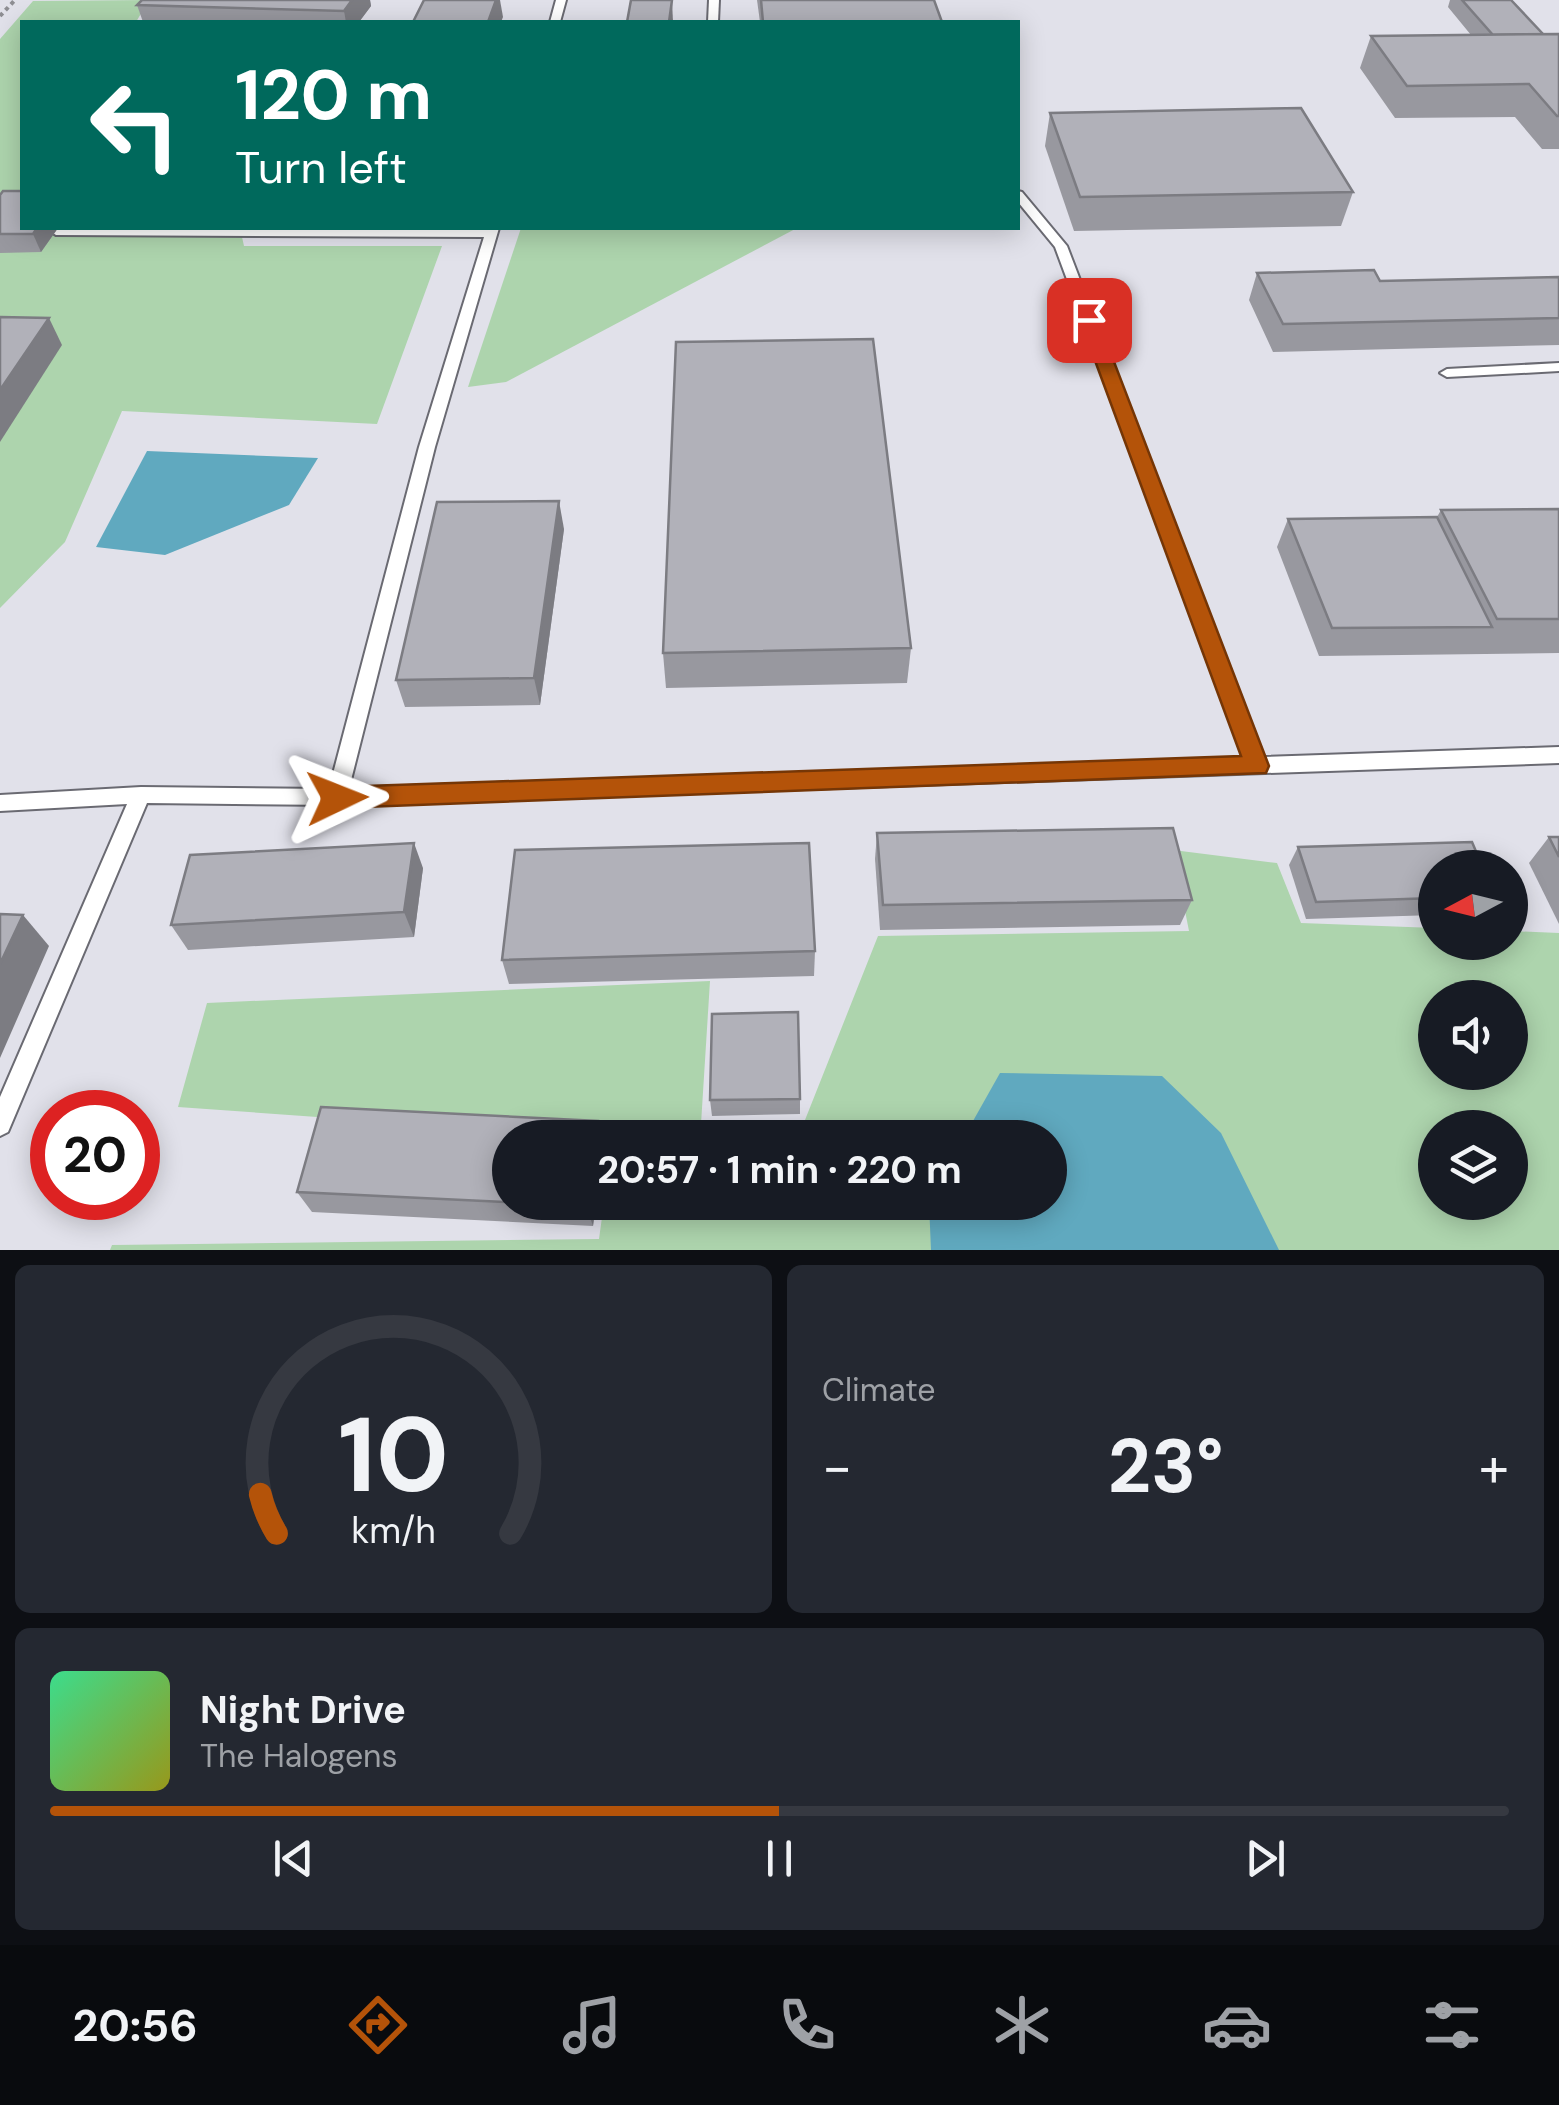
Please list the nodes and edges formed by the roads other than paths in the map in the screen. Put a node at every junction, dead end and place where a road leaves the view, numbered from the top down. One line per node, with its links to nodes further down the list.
1 (1020, 197): 7 (lane)
2 (56, 230): 3 (lane)
3 (492, 230): 9 (lane)
4 (1559, 366): 5 (lane)
5 (1447, 373)
6 (1559, 755): 7 (lane)
7 (1257, 766): 9 (lane)
8 (141, 795): 9 (lane); 10 (lane); 11 (lane)
9 (337, 798)
10 (0, 804)
11 (0, 1124)

